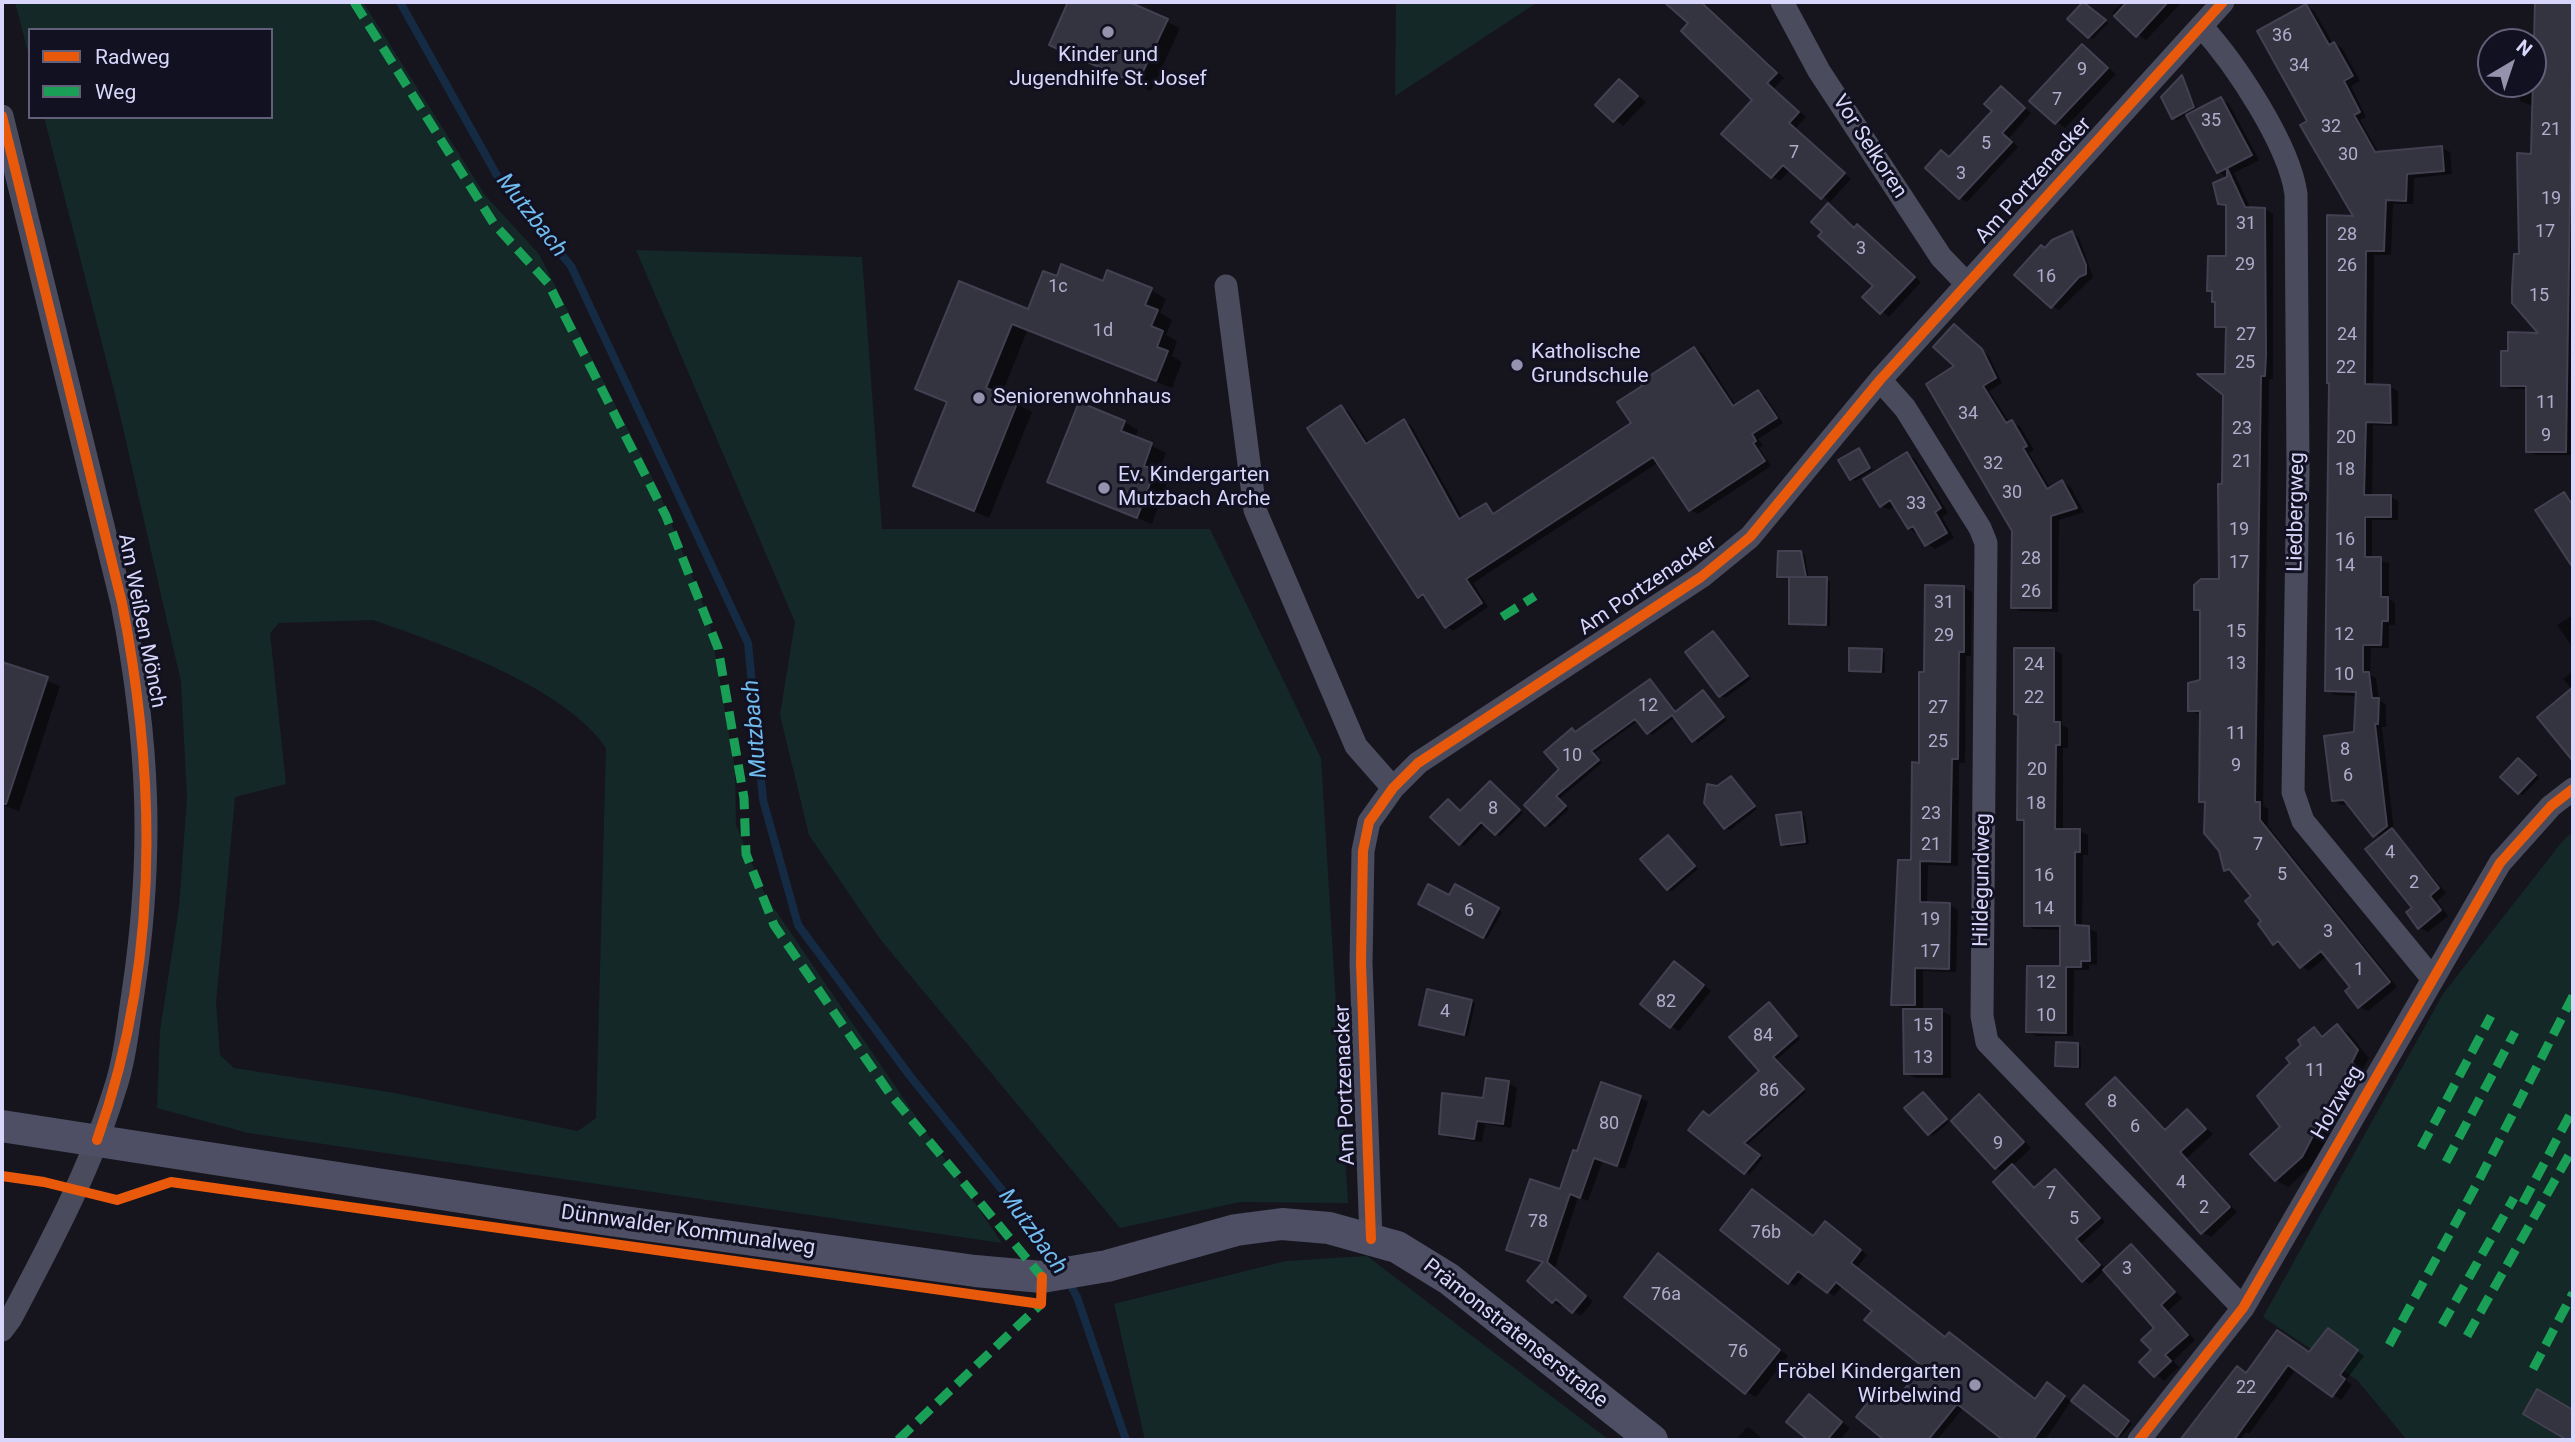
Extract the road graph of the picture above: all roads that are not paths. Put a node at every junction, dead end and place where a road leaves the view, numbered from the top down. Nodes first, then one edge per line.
1 (1782, 2) edge
2 (2223, 2) edge
3 (2201, 26) junction
4 (2, 116) edge
5 (1967, 284) junction
6 (1226, 286) dead end
7 (1880, 380) junction
8 (1393, 788) junction
9 (2573, 789) edge
10 (2432, 978) junction
11 (2, 1126) edge
12 (97, 1140) junction
13 (1371, 1239) junction
14 (2243, 1308) junction
15 (2, 1330) edge
16 (1652, 1440) edge
17 (2139, 1440) edge

1 - 5 street, Vor Selkoren
2 - 3 street, Am Portzenacker
3 - 5 street, Am Portzenacker
3 - 10 street, Liedbergweg
4 - 12 street, Am Weißen Mönch
5 - 7 street, Am Portzenacker
6 - 8 street
7 - 8 street, Am Portzenacker
7 - 14 street, Hildegundweg
8 - 13 street, Am Portzenacker
9 - 10 street, Holzweg
10 - 14 street, Holzweg
11 - 12 main road, Dünnwalder Kommunalweg
12 - 13 main road, Dünnwalder Kommunalweg
12 - 15 street, Am Weißen Mönch
13 - 16 main road, Prämonstratenserstraße
14 - 17 street, Holzweg

